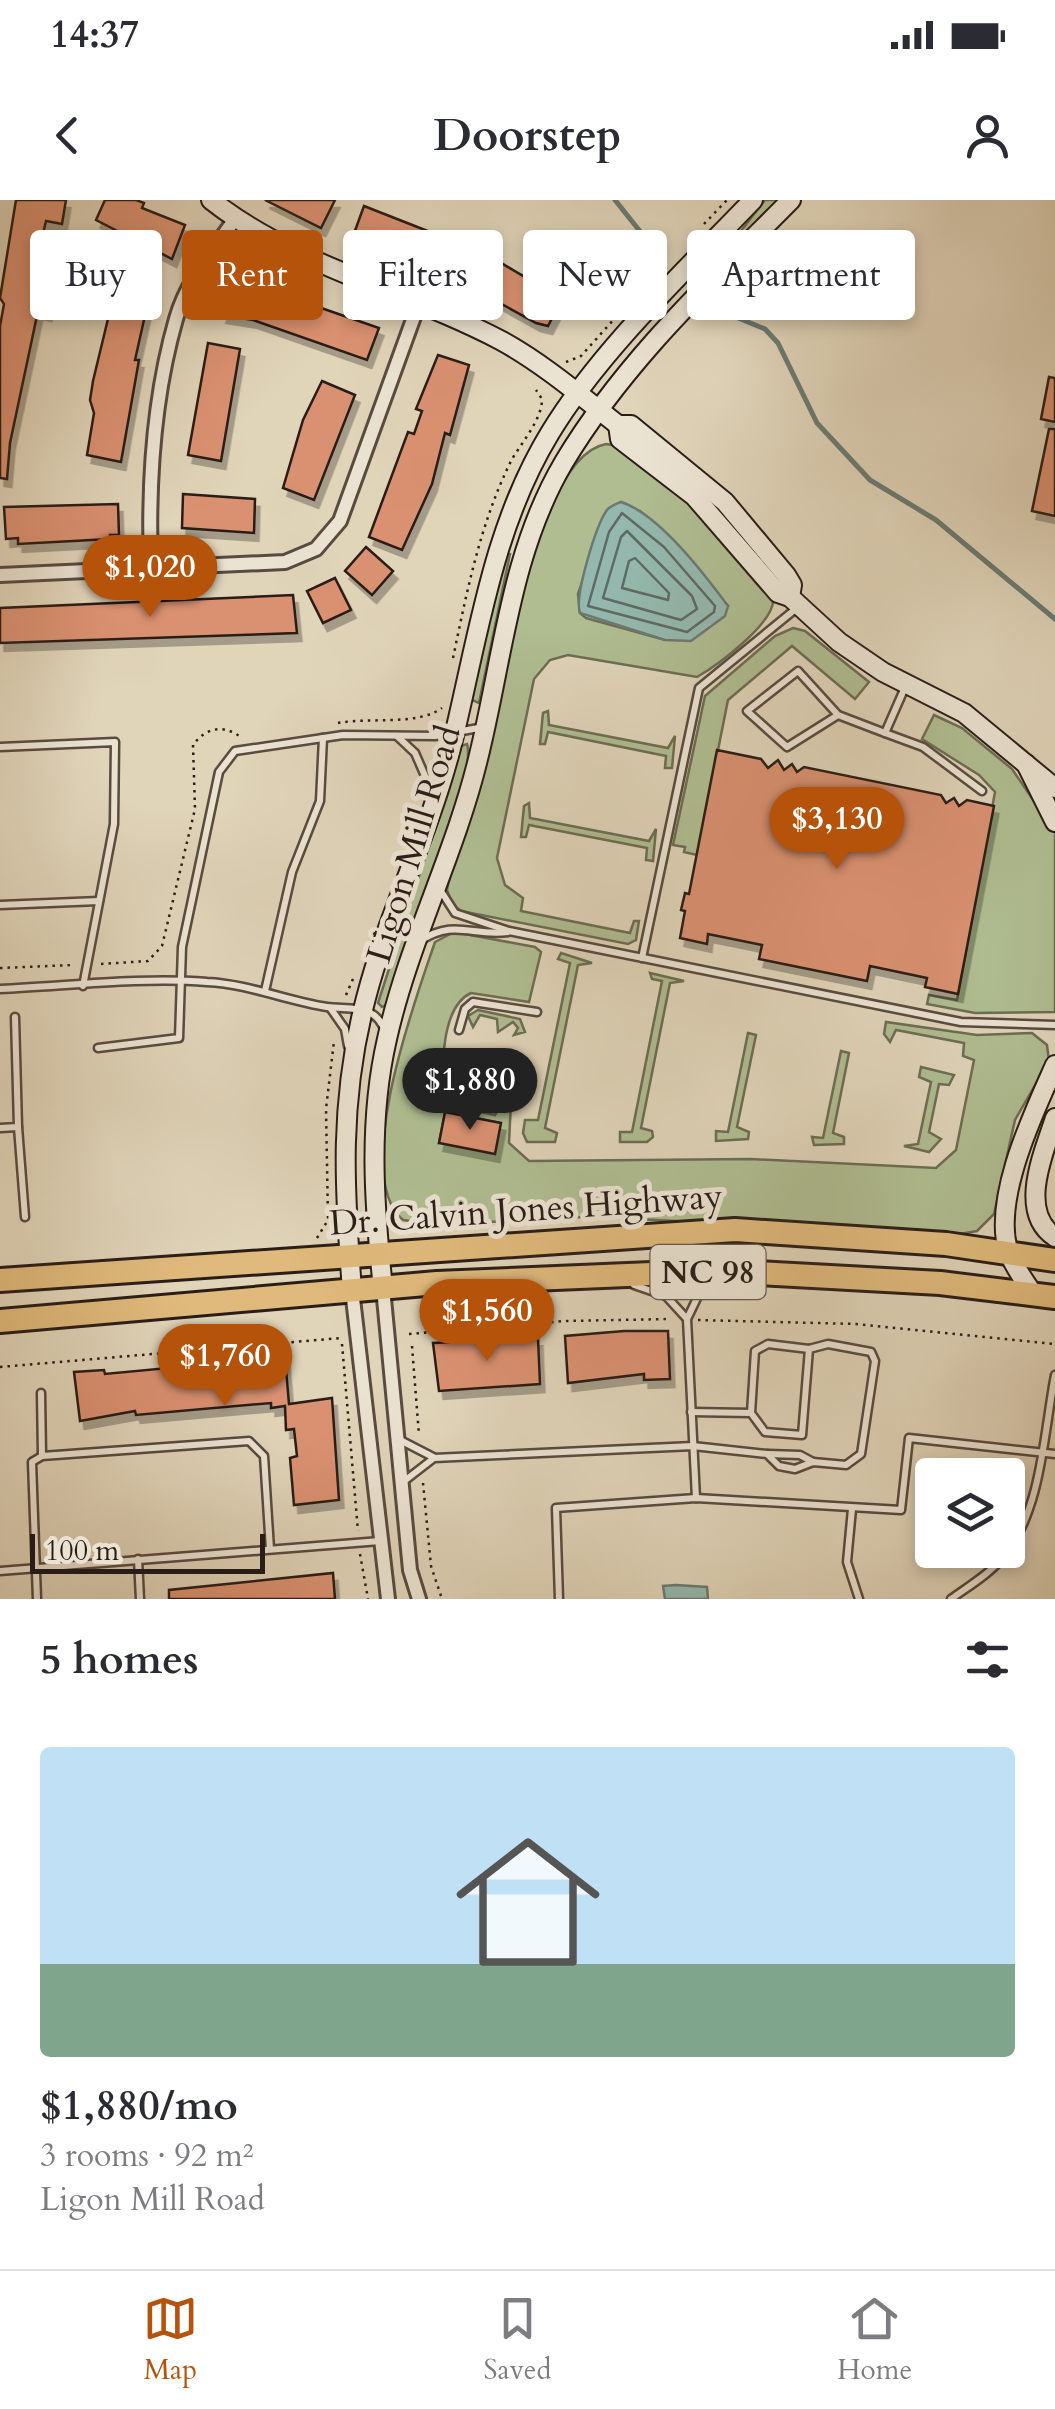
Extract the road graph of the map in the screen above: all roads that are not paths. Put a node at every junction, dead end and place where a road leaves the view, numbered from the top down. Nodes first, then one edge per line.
1 (210, 200) edge
2 (753, 200) edge
3 (791, 200) edge
4 (235, 219) junction
5 (343, 274) edge
6 (413, 320) edge
7 (457, 320) edge
8 (586, 401) junction
9 (150, 566) junction
10 (0, 576) edge
11 (795, 602) junction
12 (906, 684) junction
13 (838, 714) junction
14 (485, 726) junction
15 (885, 733) junction
16 (454, 735) junction
17 (396, 736) junction
18 (323, 738) junction
19 (0, 746) edge
20 (1026, 764) junction
21 (1055, 788) edge
22 (982, 790) dead end
23 (434, 804) junction
24 (1055, 822) edge
25 (439, 887) junction
26 (100, 900) junction
27 (0, 905) edge
28 (510, 931) junction
29 (419, 942) junction
30 (642, 958) junction
31 (180, 982) junction
32 (83, 986) junction
33 (0, 989) edge
34 (265, 991) junction
35 (330, 1008) junction
36 (363, 1008) junction
37 (538, 1012) dead end
38 (15, 1016) dead end
39 (1055, 1025) edge
40 (459, 1030) dead end
41 (387, 1037) junction
42 (98, 1048) dead end
43 (1055, 1064) edge
44 (349, 1078) junction
45 (1055, 1118) edge
46 (18, 1127) junction
47 (0, 1128) edge
48 (25, 1217) dead end
49 (1055, 1238) edge
50 (379, 1252) junction
51 (1009, 1253) junction
52 (349, 1254) junction
53 (1055, 1260) edge
54 (750, 1272) junction
55 (598, 1276) junction
56 (0, 1280) edge
57 (383, 1288) junction
58 (352, 1290) junction
59 (1044, 1296) edge
60 (688, 1320) junction
61 (0, 1321) edge
62 (809, 1349) junction
63 (1055, 1375) edge
64 (41, 1393) dead end
65 (690, 1412) junction
66 (750, 1413) junction
67 (398, 1440) junction
68 (693, 1446) junction
69 (1040, 1452) junction
70 (767, 1454) junction
71 (1055, 1454) edge
72 (42, 1456) junction
73 (434, 1458) junction
74 (813, 1462) junction
75 (402, 1482) junction
76 (696, 1498) junction
77 (852, 1509) junction
78 (380, 1541) junction
79 (270, 1549) junction
80 (138, 1559) junction
81 (34, 1568) junction
82 (0, 1571) edge
83 (37, 1599) edge
84 (140, 1599) edge
85 (388, 1599) edge
86 (419, 1599) edge
87 (559, 1599) edge
88 (859, 1599) edge
89 (951, 1599) edge

1 - 4 main road
2 - 8 main road, Ligon Mill Road
3 - 8 main road, Ligon Mill Road
4 - 5 main road
4 - 9 street
6 - 9 street
7 - 8 main road
8 - 11 main road
8 - 14 main road, Ligon Mill Road
8 - 16 main road, Ligon Mill Road
9 - 10 street
11 - 12 main road
11 - 30 lane
12 - 15 lane
12 - 20 main road
13 - 13 lane
13 - 15 lane
14 - 16 lane
14 - 25 main road, Ligon Mill Road
15 - 22 lane
16 - 17 lane
16 - 23 main road, Ligon Mill Road
17 - 18 lane
17 - 23 lane
18 - 31 lane
18 - 34 lane
19 - 26 lane
20 - 21 main road
20 - 24 main road
23 - 36 main road, Ligon Mill Road
25 - 28 lane
25 - 29 main road, Ligon Mill Road
26 - 27 lane
26 - 32 lane
28 - 29 lane
28 - 30 lane
29 - 41 main road, Ligon Mill Road
30 - 39 lane
31 - 32 lane
31 - 34 lane
31 - 42 lane
32 - 33 lane
34 - 35 lane
35 - 36 lane
35 - 44 lane
36 - 41 lane
36 - 44 main road, Ligon Mill Road
37 - 40 lane
38 - 46 lane
41 - 50 main road, Ligon Mill Road
43 - 51 main road
44 - 52 main road, Ligon Mill Road
45 - 49 main road
46 - 47 lane
46 - 48 lane
50 - 51 highway, Dr. Calvin Jones Highway / NC 98
50 - 52 highway, Dr. Calvin Jones Highway / NC 98
50 - 57 main road, Ligon Mill Road
51 - 53 highway, Dr. Calvin Jones Highway / NC 98
51 - 59 main road
52 - 56 highway, Dr. Calvin Jones Highway / NC 98
52 - 58 main road, Ligon Mill Road
54 - 55 highway, Dr. Calvin Jones Highway / NC 98
54 - 59 highway, Dr. Calvin Jones Highway / NC 98
54 - 60 lane
55 - 57 highway, Dr. Calvin Jones Highway / NC 98
55 - 60 lane
57 - 58 highway, Dr. Calvin Jones Highway / NC 98
57 - 67 street, Ligon Mill Road
58 - 61 highway, Dr. Calvin Jones Highway / NC 98
58 - 78 street, Ligon Mill Road
60 - 65 lane
62 - 66 lane
62 - 66 lane
62 - 74 lane
63 - 69 lane
64 - 72 lane
65 - 66 lane
65 - 68 lane
67 - 73 lane
67 - 75 street, Ligon Mill Road
68 - 70 lane
68 - 73 lane
68 - 76 lane
69 - 71 lane
69 - 77 lane
69 - 89 lane
70 - 74 lane
70 - 74 lane
72 - 79 lane
72 - 81 lane
73 - 75 lane
75 - 86 street, Ligon Mill Road
76 - 77 lane
76 - 87 lane
77 - 88 lane
78 - 79 lane
78 - 85 street, Ligon Mill Road
79 - 80 lane
80 - 81 lane
80 - 84 lane
81 - 82 lane
81 - 83 lane

